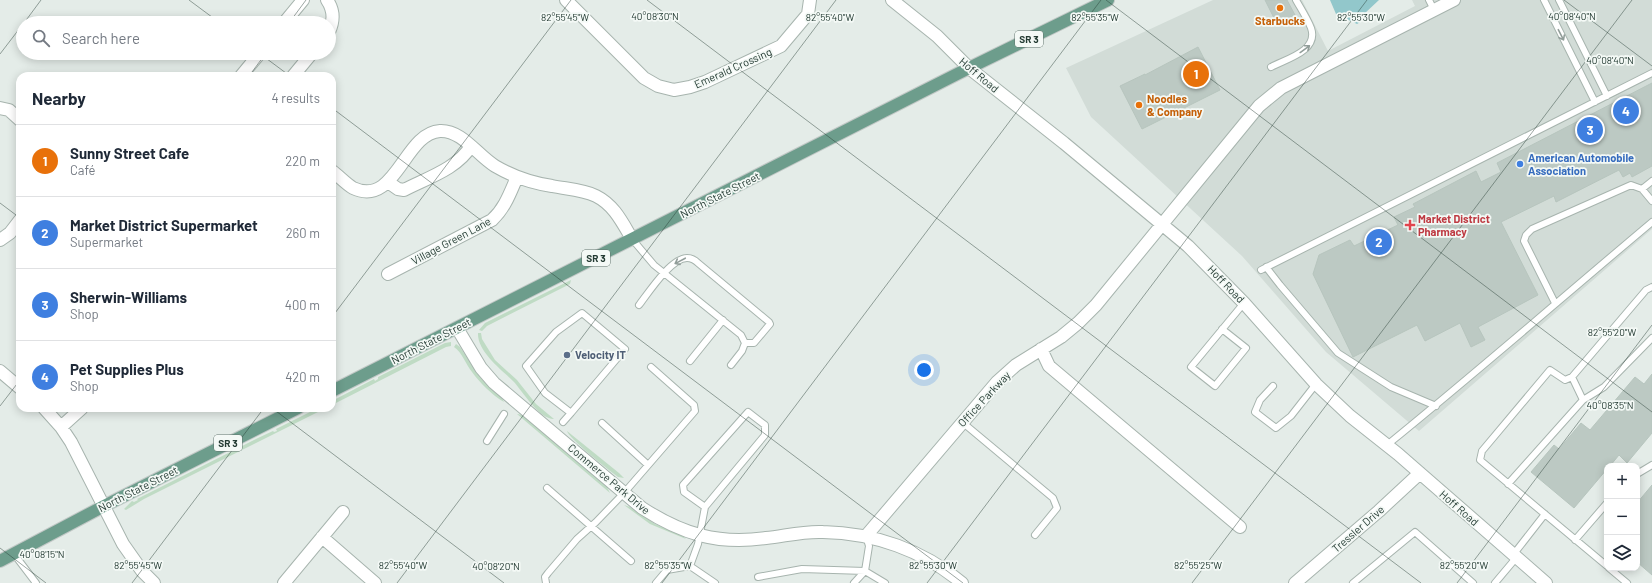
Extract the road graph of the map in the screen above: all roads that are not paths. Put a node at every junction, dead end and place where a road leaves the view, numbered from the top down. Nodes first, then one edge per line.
1 (303, 0) edge
2 (327, 0) edge
3 (566, 0) edge
4 (810, 0) edge
5 (892, 0) edge
6 (1108, 0) edge
7 (1296, 0) edge
8 (1454, 0) edge
9 (1544, 0) edge
10 (1559, 0) edge
11 (1432, 5) edge
12 (290, 16) edge
13 (333, 16) edge
14 (254, 60) edge
15 (306, 60) edge
16 (1271, 67) dead end
17 (969, 68) junction
18 (243, 72) edge
19 (296, 72) edge
20 (1652, 73) edge
21 (1607, 96) junction
22 (1595, 102) junction
23 (0, 108) edge
24 (16, 116) edge
25 (471, 146) junction
26 (336, 174) edge
27 (517, 178) junction
28 (1652, 181) edge
29 (388, 182) junction
30 (1642, 189) junction
31 (1652, 201) edge
32 (1652, 222) edge
33 (1163, 224) junction
34 (16, 225) edge
35 (632, 239) junction
36 (0, 240) edge
37 (664, 273) junction
38 (388, 274) dead end
39 (1652, 287) edge
40 (1244, 303) junction
41 (1555, 303) junction
42 (639, 304) dead end
43 (723, 320) junction
44 (457, 328) junction
45 (1222, 329) junction
46 (1652, 338) edge
47 (745, 343) junction
48 (1040, 349) junction
49 (690, 361) dead end
50 (731, 364) dead end
51 (651, 368) dead end
52 (0, 371) edge
53 (1572, 377) junction
54 (1316, 384) junction
55 (16, 385) edge
56 (1273, 386) dead end
57 (336, 389) edge
58 (1583, 400) junction
59 (1436, 406) junction
60 (48, 412) edge
61 (78, 412) edge
62 (290, 412) edge
63 (571, 413) junction
64 (504, 414) dead end
65 (962, 422) junction
66 (602, 424) dead end
67 (61, 427) junction
68 (558, 428) junction
69 (487, 441) dead end
70 (1387, 445) junction
71 (648, 465) junction
72 (1652, 465) edge
73 (1640, 472) edge
74 (1420, 473) junction
75 (1508, 484) junction
76 (547, 488) dead end
77 (624, 493) junction
78 (104, 506) junction
79 (1604, 506) edge
80 (705, 507) junction
81 (343, 512) dead end
82 (1545, 514) junction
83 (591, 526) junction
84 (1240, 527) dead end
85 (699, 535) junction
86 (1035, 535) dead end
87 (866, 536) junction
88 (322, 538) junction
89 (1575, 540) junction
90 (14, 554) junction
91 (1515, 556) junction
92 (0, 561) edge
93 (631, 561) dead end
94 (1604, 564) edge
95 (690, 566) junction
96 (865, 571) junction
97 (1613, 571) edge
98 (758, 577) dead end
99 (36, 583) edge
100 (154, 583) edge
101 (284, 583) edge
102 (375, 583) edge
103 (546, 583) edge
104 (656, 583) edge
105 (715, 583) edge
106 (854, 583) edge
107 (885, 583) edge
108 (962, 583) edge
109 (1295, 583) edge
110 (1353, 583) edge
111 (1473, 583) edge
112 (1495, 583) edge
113 (1546, 583) edge
114 (1627, 583) edge

1 - 12 street
2 - 13 street
3 - 4 street, Emerald Crossing
5 - 17 street, Hoff Road
6 - 17 main road, North State Street / SR 3
16 -> 7 lane
8 - 11 street, Office Parkway
9 -> 22 lane
10 - 21 lane
11 - 33 street, Office Parkway
14 - 18 street
15 - 19 street
17 - 33 street, Hoff Road
17 - 35 main road, North State Street / SR 3
20 - 21 lane
21 - 22 lane
22 - 59 lane
23 - 24 street
25 - 27 street
25 - 29 street
25 - 29 street
26 - 29 street
27 - 35 street
27 - 38 street, Village Green Lane
28 - 30 lane
30 - 31 lane
30 - 41 lane
32 - 41 lane
33 - 40 street, Hoff Road
33 - 48 street, Office Parkway
34 - 36 street
35 - 37 lane
35 - 44 main road, North State Street / SR 3
37 - 42 lane
37 - 43 lane
47 -> 37 lane
39 - 53 lane
40 - 45 lane
40 - 54 street, Hoff Road
41 - 59 lane
43 - 47 lane
43 - 49 lane
44 - 57 main road, North State Street / SR 3
44 - 68 street, Commerce Park Drive
45 - 45 lane
46 - 58 lane
47 - 50 lane
48 - 65 street, Office Parkway
48 - 84 street
51 - 71 lane
52 - 55 street
53 - 58 lane
53 - 75 lane
54 - 56 lane
54 - 70 street, Hoff Road
58 - 75 lane
59 - 70 lane
60 - 67 street
61 - 67 street
62 - 78 main road, North State Street / SR 3
63 - 63 lane
63 - 68 lane
64 - 69 lane
65 - 86 lane
65 - 87 street, Office Parkway
66 - 71 lane
67 - 78 street
68 - 77 street, Commerce Park Drive
70 - 74 street, Hoff Road
71 - 77 lane
72 - 73 lane
74 - 91 street, Hoff Road
74 - 109 street, Tressler Drive
75 - 82 lane
76 - 83 lane
77 - 83 lane
77 - 85 street, Commerce Park Drive
78 - 90 main road, North State Street / SR 3
78 - 100 street
79 - 89 lane
80 - 80 lane
80 - 85 lane
81 - 88 street
82 - 89 lane
82 - 91 lane
83 - 93 lane
83 - 103 lane
85 - 87 street, Commerce Park Drive
85 - 95 lane
87 - 96 lane
87 - 108 street, Commerce Park Drive
88 - 101 street
88 - 102 street
89 - 94 lane
90 - 92 main road, North State Street / SR 3
90 - 99 lane
91 - 112 lane
91 - 113 street, Hoff Road
95 - 104 lane
95 - 105 lane
96 - 98 lane
96 - 106 lane
96 - 107 lane
97 - 114 lane
110 - 111 lane

